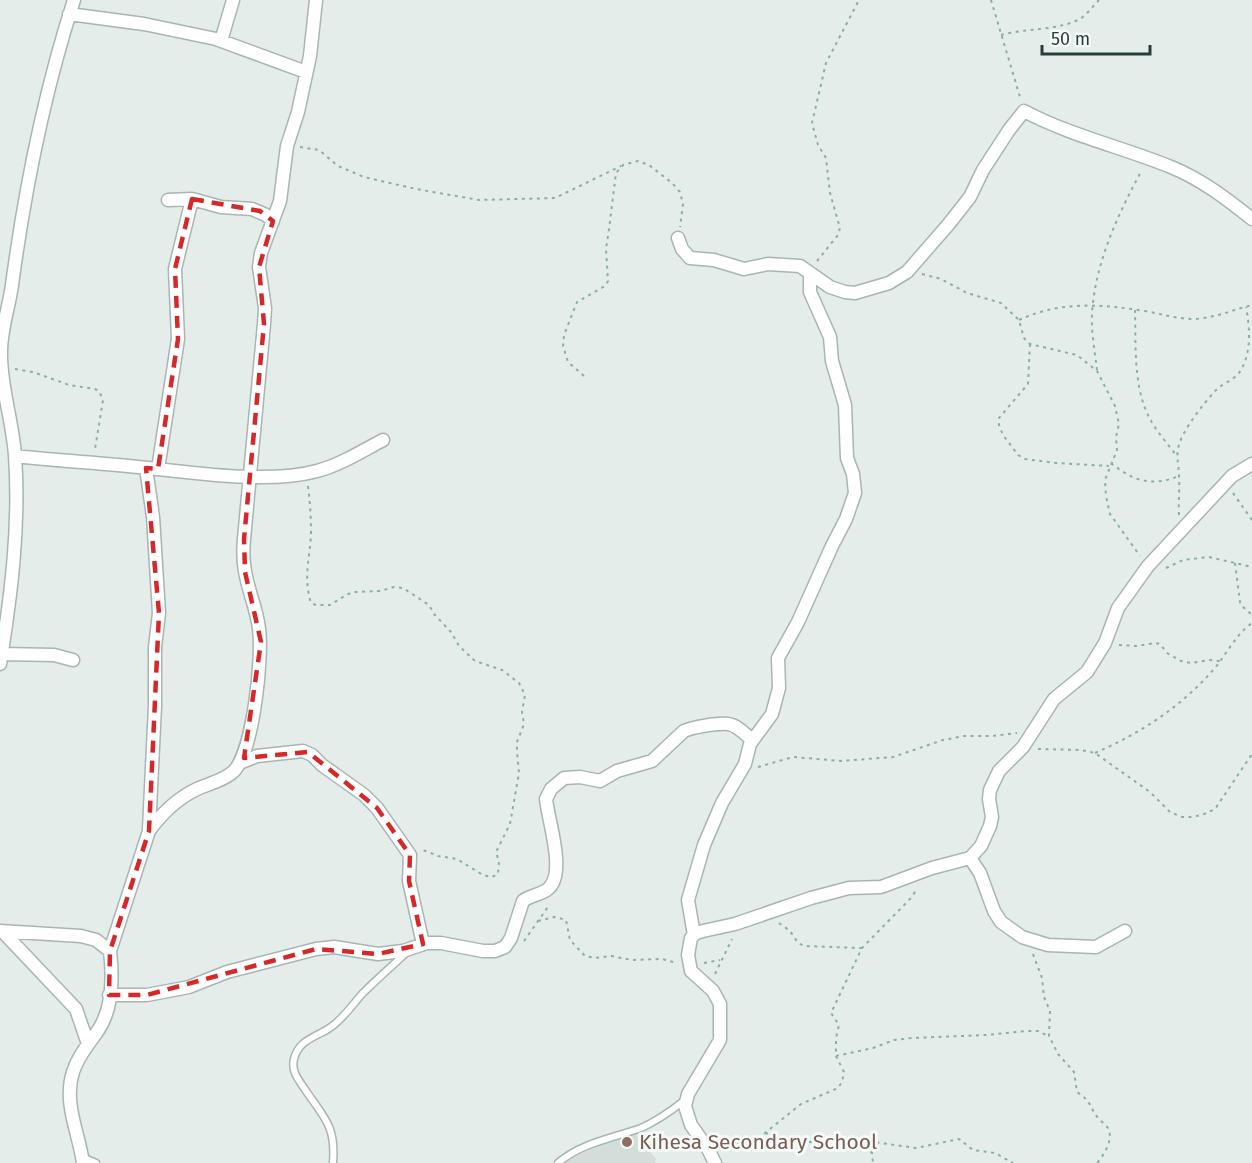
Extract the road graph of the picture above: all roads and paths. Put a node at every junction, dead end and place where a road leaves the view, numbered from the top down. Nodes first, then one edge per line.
1 (74, 0) edge
2 (234, 0) edge
3 (316, 0) edge
4 (859, 0) edge
5 (991, 0) edge
6 (1099, 0) edge
7 (69, 14) junction
8 (1001, 34) junction
9 (221, 41) junction
10 (306, 72) junction
11 (1024, 111) junction
12 (286, 146) junction
13 (1148, 159) junction
14 (623, 165) junction
15 (192, 199) junction
16 (168, 200) dead end
17 (1252, 219) edge
18 (273, 221) junction
19 (678, 238) joint
20 (805, 270) junction
21 (907, 272) junction
22 (1252, 305) edge
23 (1093, 306) junction
24 (1246, 307) junction
25 (1135, 310) junction
26 (1019, 320) junction
27 (1030, 344) junction
28 (2, 368) junction
29 (1097, 371) junction
30 (584, 376) dead end
31 (384, 440) dead end
32 (1176, 455) junction
33 (15, 456) junction
34 (95, 464) junction
35 (1110, 464) junction
36 (1252, 464) edge
37 (152, 468) junction
38 (307, 472) junction
39 (249, 476) junction
40 (1179, 477) junction
41 (1227, 483) junction
42 (1252, 520) edge
43 (1179, 532) junction
44 (1235, 563) junction
45 (1252, 567) edge
46 (1165, 568) dead end
47 (1145, 571) junction
48 (1252, 615) edge
49 (1252, 623) edge
50 (1105, 643) junction
51 (1, 659) edge
52 (73, 660) dead end
53 (1220, 661) junction
54 (1035, 731) junction
55 (752, 740) junction
56 (1023, 747) junction
57 (1095, 753) junction
58 (1252, 754) edge
59 (242, 762) junction
60 (740, 773) junction
61 (149, 831) junction
62 (410, 855) junction
63 (970, 858) junction
64 (927, 870) junction
65 (555, 879) junction
66 (762, 915) junction
67 (538, 921) junction
68 (735, 924) junction
69 (1, 931) edge
70 (1125, 931) dead end
71 (694, 935) junction
72 (1029, 939) junction
73 (418, 946) junction
74 (505, 947) junction
75 (862, 948) junction
76 (110, 951) junction
77 (720, 960) junction
78 (690, 964) junction
79 (712, 991) junction
80 (109, 995) junction
81 (1049, 1036) junction
82 (88, 1044) junction
83 (836, 1056) junction
84 (685, 1100) junction
85 (765, 1133) junction
86 (860, 1141) junction
87 (708, 1149) junction
88 (82, 1160) edge
89 (96, 1163) edge
90 (333, 1163) edge
91 (558, 1163) edge
92 (715, 1163) edge
93 (873, 1163) edge
94 (1013, 1163) edge
95 (1097, 1163) edge

1 - 7 street
2 - 9 street
3 - 10 street
4 - 20 path
5 - 8 path
6 - 8 path
7 - 9 street
7 - 28 street
8 - 11 path
9 - 10 street
10 - 12 street
11 - 13 street
11 - 21 street
12 - 14 path
12 - 18 street
13 - 17 street
13 - 23 path
14 - 19 path
14 - 30 path
15 - 16 street
15 - 18 street
15 - 37 street
18 - 39 street
19 - 20 street
20 - 21 street
20 - 55 street
21 - 26 path
22 - 24 path
23 - 25 path
23 - 26 path
23 - 29 path
24 - 25 path
24 - 32 path
25 - 32 path
26 - 27 path
27 - 29 path
27 - 35 path
28 - 33 street
28 - 34 path
29 - 35 path
31 - 38 street
32 - 40 path
33 - 34 street
33 - 51 street
34 - 37 street
35 - 40 path
35 - 47 path
36 - 41 street
37 - 39 street
37 - 61 street
38 - 39 street
38 - 62 path
39 - 59 street
40 - 43 path
41 - 42 path
41 - 43 street
43 - 47 street
44 - 45 path
44 - 46 path
44 - 48 path
47 - 50 street
49 - 53 path
50 - 53 path
50 - 54 street
51 - 52 street
53 - 57 path
54 - 56 street
54 - 60 path
55 - 60 street
55 - 65 street
56 - 57 path
56 - 63 street
57 - 58 path
59 - 61 street
59 - 62 street
60 - 71 street
61 - 76 street
62 - 73 street
63 - 64 street
63 - 72 street
64 - 66 street
64 - 75 path
65 - 67 path
65 - 74 street
66 - 68 street
66 - 75 path
67 - 74 path
67 - 78 path
68 - 71 street
68 - 77 path
69 - 76 street
69 - 82 street
70 - 72 street
71 - 78 street
72 - 81 path
73 - 74 street
73 - 80 street
73 - 90 lane
75 - 83 path
76 - 80 street
77 - 78 path
77 - 79 path
78 - 79 street
79 - 84 street
80 - 82 street
81 - 83 path
81 - 95 path
82 - 88 street
83 - 85 path
84 - 87 street
84 - 91 lane
85 - 86 path
85 - 87 path
86 - 93 path
86 - 94 path
87 - 92 street
88 - 89 lane

